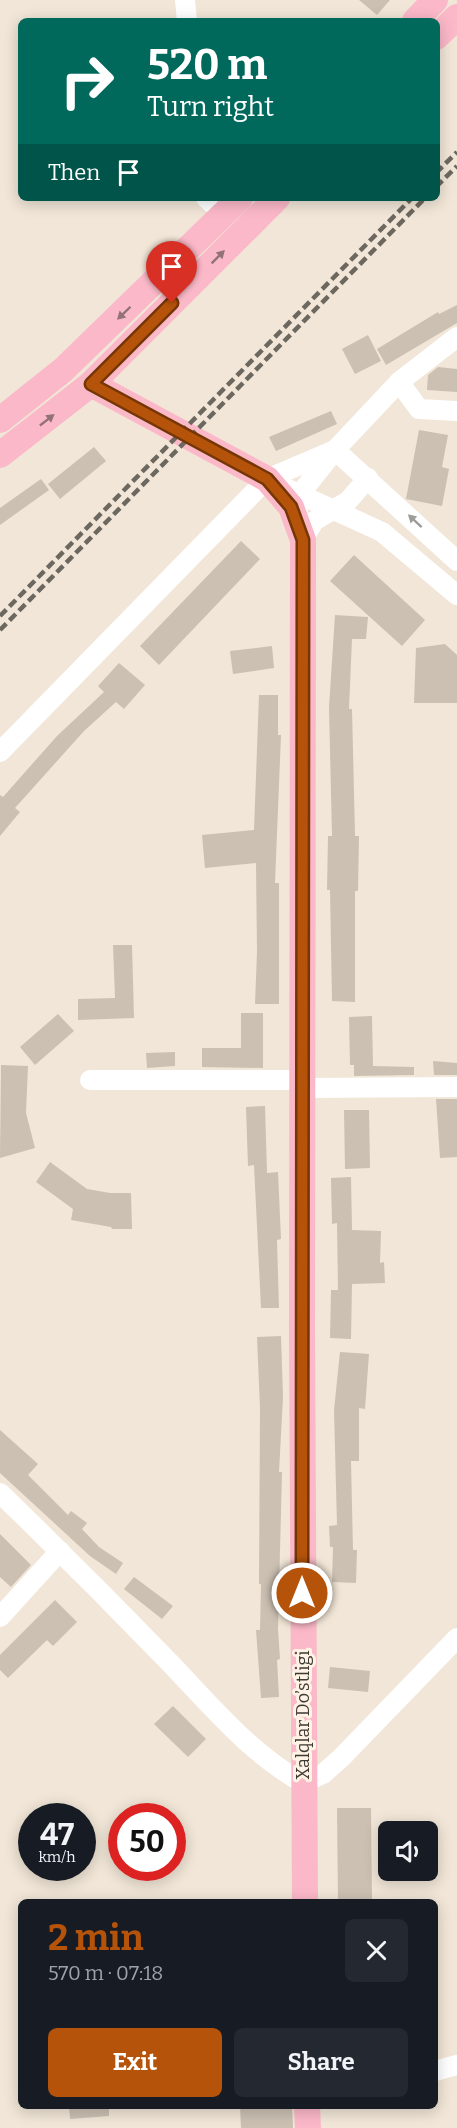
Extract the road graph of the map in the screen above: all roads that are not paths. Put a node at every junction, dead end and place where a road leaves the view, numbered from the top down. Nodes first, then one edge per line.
1 (185, 0) edge
2 (435, 0) edge
3 (457, 17) edge
4 (187, 18) edge
5 (418, 18) edge
6 (440, 33) edge
7 (274, 201) edge
8 (223, 204) edge
9 (457, 337) edge
10 (399, 382) junction
11 (91, 384) junction
12 (457, 411) edge
13 (0, 420) edge
14 (335, 450) junction
15 (0, 455) edge
16 (368, 478) junction
17 (267, 479) junction
18 (334, 509) junction
19 (300, 517) junction
20 (457, 561) edge
21 (457, 595) edge
22 (0, 752) edge
23 (90, 1080) dead end
24 (302, 1084) junction
25 (457, 1087) edge
26 (0, 1493) edge
27 (60, 1551) junction
28 (0, 1617) edge
29 (457, 1638) edge
30 (303, 1783) junction
31 (305, 1899) edge
32 (457, 2065) edge
33 (438, 2071) edge
34 (307, 2109) edge
35 (308, 2128) edge

1 - 4 street
2 - 5 main road
3 - 6 main road
11 -> 7 main road
8 -> 13 main road
9 - 10 street
10 - 12 street
10 - 14 street
15 -> 11 main road
11 - 17 main road
14 - 16 street
14 - 17 street
14 - 19 street
16 - 18 street
20 -> 16 street
17 - 19 main road
17 - 22 street
18 - 19 street
18 - 19 street
18 - 21 street
19 - 24 main road, Xalqlar Do’stligi
23 - 24 street
24 - 25 street
24 - 30 main road, Xalqlar Do’stligi
26 - 27 street
27 - 28 street
27 - 30 street
29 - 30 street
30 - 31 main road, Xalqlar Do’stligi
32 - 33 street
34 - 35 main road

